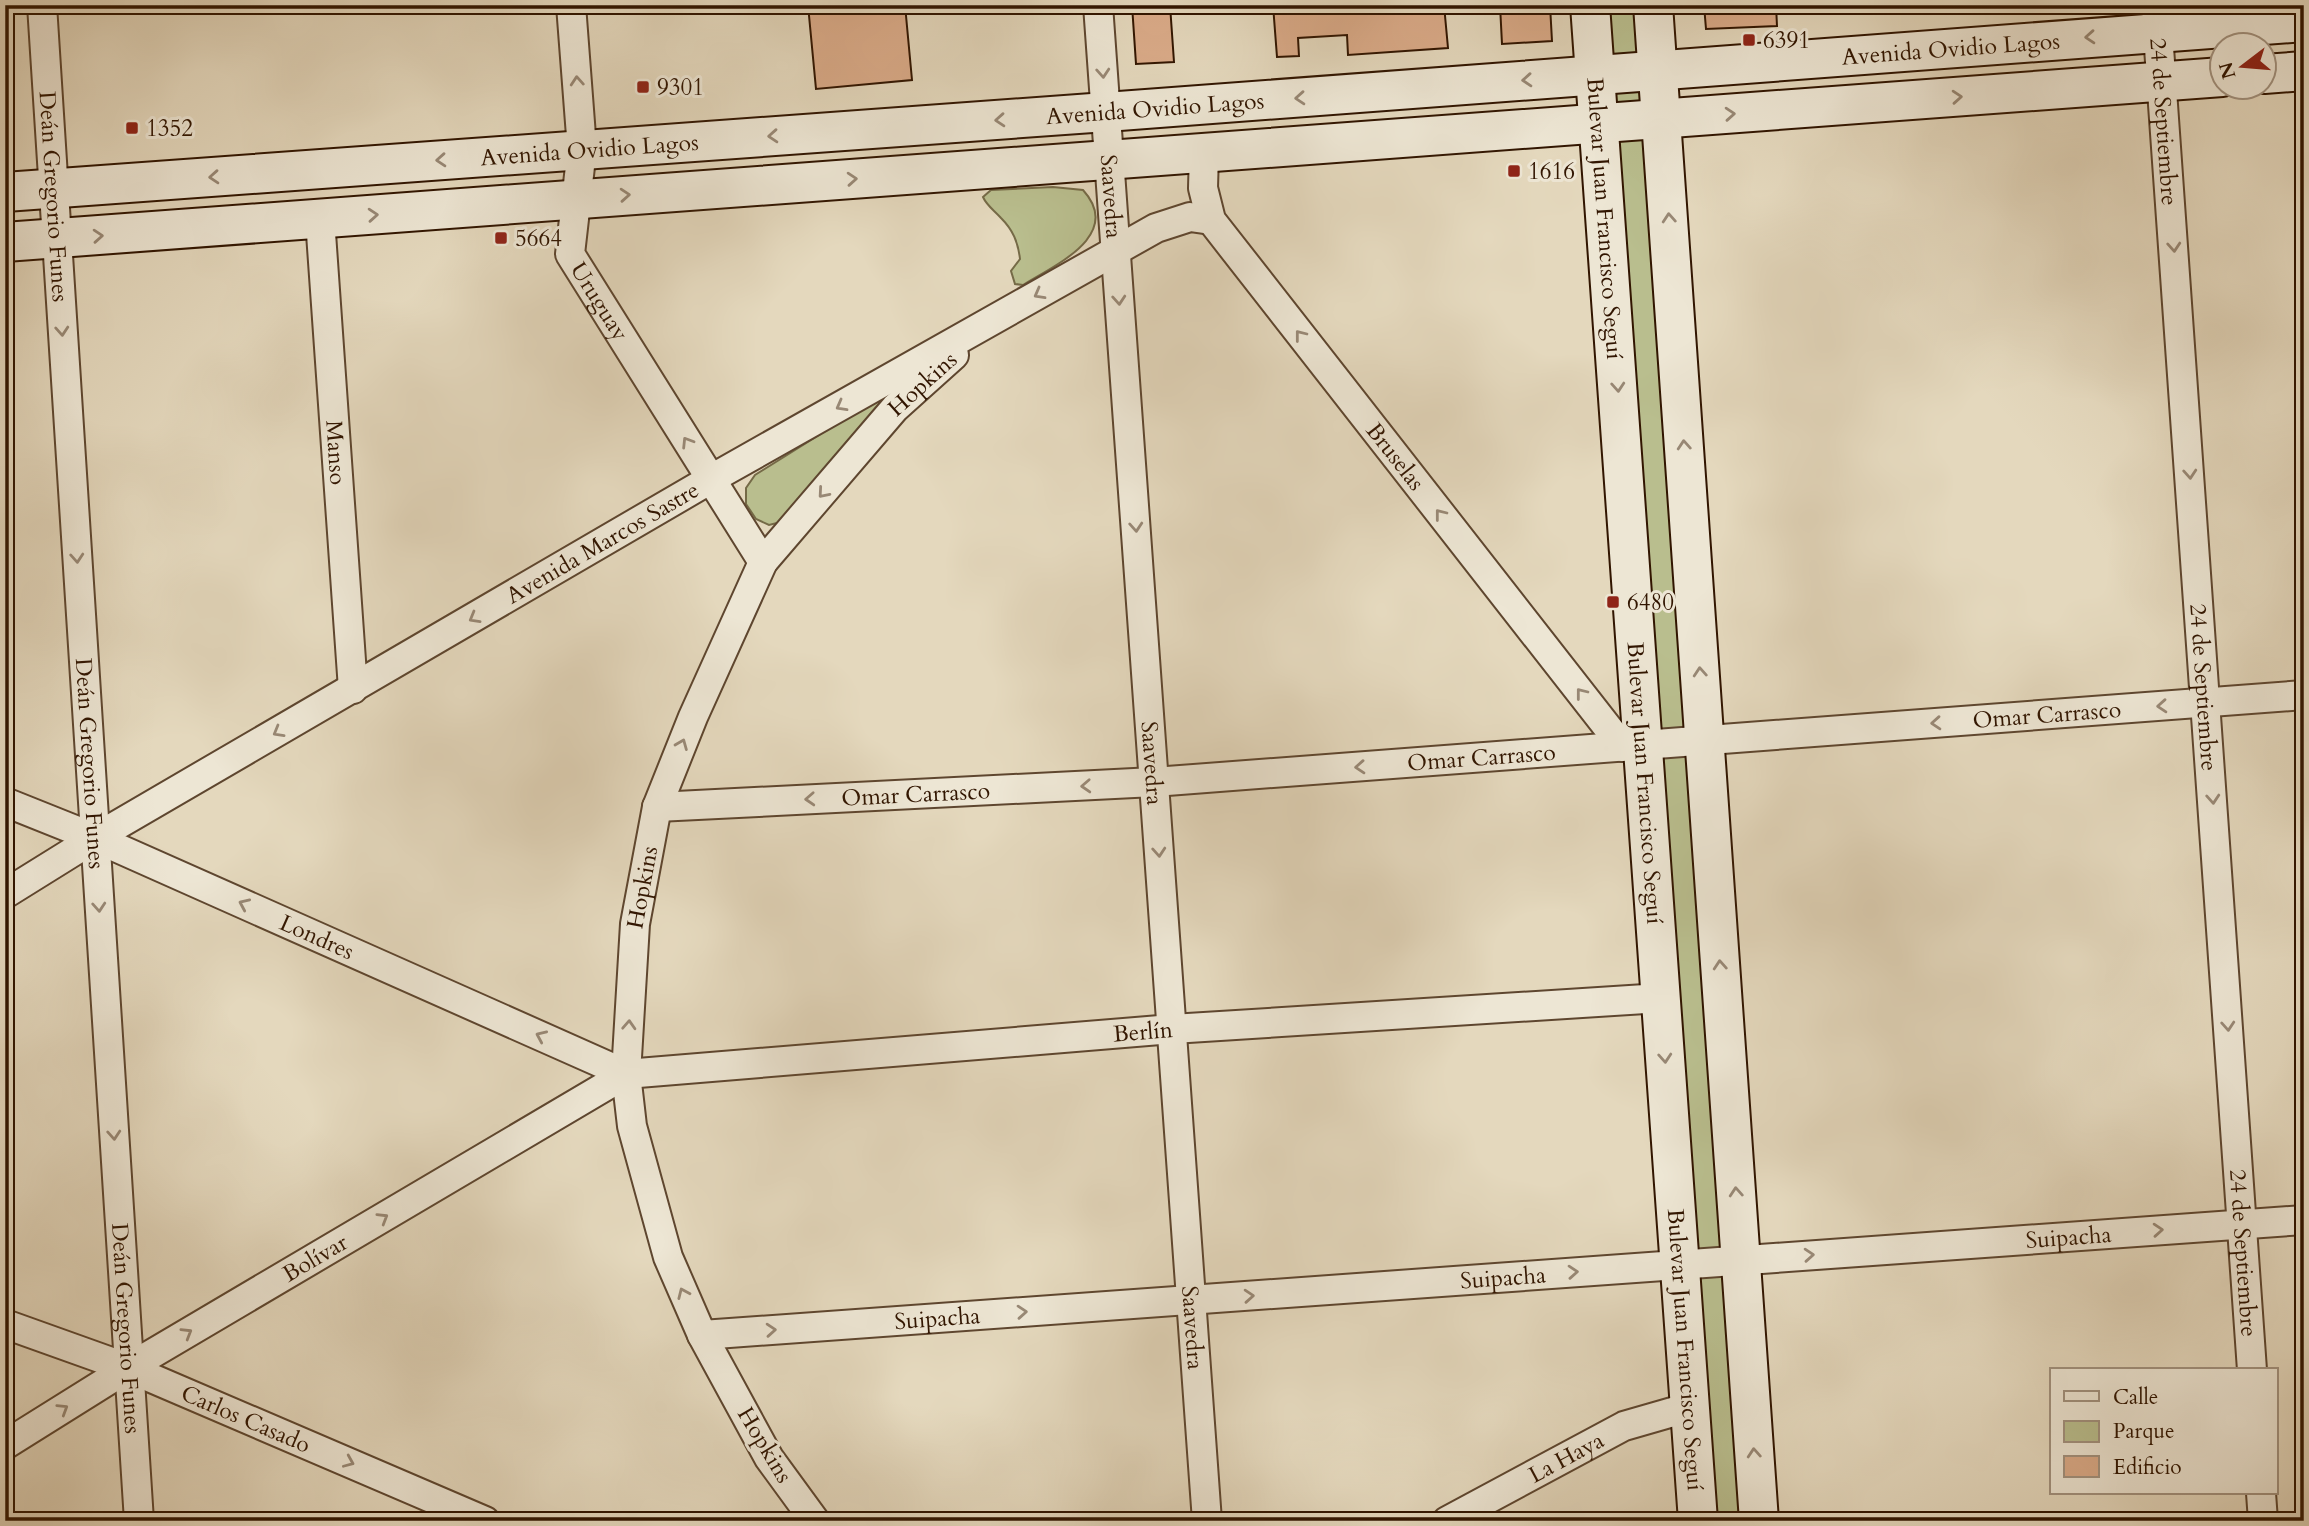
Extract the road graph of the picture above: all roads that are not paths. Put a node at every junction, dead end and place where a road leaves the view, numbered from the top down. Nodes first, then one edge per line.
1 (42, 5) edge
2 (571, 5) edge
3 (1098, 5) edge
4 (1590, 5) edge
5 (1653, 5) edge
6 (2157, 19) edge
7 (2304, 22) edge
8 (1658, 71) junction
9 (2304, 71) edge
10 (2278, 73) edge
11 (1595, 75) junction
12 (2208, 78) edge
13 (2162, 81) junction
14 (1106, 113) junction
15 (1662, 118) junction
16 (1599, 123) junction
17 (582, 149) junction
18 (1204, 153) junction
19 (1109, 160) junction
20 (54, 189) junction
21 (5, 192) edge
22 (577, 199) junction
23 (320, 219) junction
24 (1210, 220) junction
25 (56, 239) junction
26 (5, 242) edge
27 (1116, 251) junction
28 (990, 322) junction
29 (711, 479) junction
30 (763, 562) junction
31 (353, 689) junction
32 (2304, 695) edge
33 (2206, 702) junction
34 (1705, 740) junction
35 (1633, 746) junction
36 (1154, 782) junction
37 (5, 802) edge
38 (657, 807) junction
39 (95, 838) junction
40 (5, 894) edge
41 (1661, 998) junction
42 (1172, 1029) junction
43 (626, 1074) junction
44 (2304, 1220) edge
45 (2241, 1224) junction
46 (1741, 1260) junction
47 (1680, 1265) junction
48 (1191, 1300) junction
49 (5, 1324) edge
50 (702, 1335) junction
51 (128, 1368) junction
52 (2252, 1368) edge
53 (1690, 1407) junction
54 (5, 1445) edge
55 (2261, 1494) edge
56 (139, 1521) edge
57 (485, 1521) edge
58 (815, 1521) edge
59 (1207, 1521) edge
60 (1447, 1521) edge
61 (1698, 1521) edge
62 (1759, 1521) edge
63 (2263, 1521) edge

1 - 20 street, Deán Gregorio Funes
17 -> 2 street, Uruguay
3 -> 14 street, Saavedra
4 - 11 main road, Bulevar Juan Francisco Seguí
5 - 8 main road
6 - 7 main road, Avenida Ovidio Lagos
6 -> 8 main road, Avenida Ovidio Lagos
6 - 13 street, 24 de Septiembre
8 - 11 main road, Avenida Ovidio Lagos
8 - 15 main road
9 - 10 main road
11 -> 14 main road, Avenida Ovidio Lagos
11 - 16 main road, Bulevar Juan Francisco Seguí
12 - 13 main road, Avenida Ovidio Lagos
15 -> 13 main road, Avenida Ovidio Lagos
13 -> 33 street, 24 de Septiembre
14 -> 17 main road, Avenida Ovidio Lagos
14 - 19 street, Saavedra
15 - 16 main road, Avenida Ovidio Lagos
34 -> 15 main road
16 - 18 main road, Avenida Ovidio Lagos
16 -> 35 main road, Bulevar Juan Francisco Seguí
17 -> 20 main road, Avenida Ovidio Lagos
17 - 22 street, Uruguay
18 - 19 main road, Avenida Ovidio Lagos
18 - 24 street, Bruselas
22 -> 19 main road, Avenida Ovidio Lagos
19 - 27 street, Saavedra
20 - 21 main road, Avenida Ovidio Lagos
20 - 25 street, Deán Gregorio Funes
23 -> 22 main road, Avenida Ovidio Lagos
29 -> 22 street, Uruguay
25 -> 23 main road, Avenida Ovidio Lagos
23 - 31 street, Manso
24 - 27 street, Avenida Marcos Sastre
35 -> 24 street, Bruselas
25 - 26 main road, Avenida Ovidio Lagos
25 -> 39 street, Deán Gregorio Funes
27 -> 28 street, Avenida Marcos Sastre
27 -> 36 street, Saavedra
28 -> 29 street, Avenida Marcos Sastre
28 -> 30 street, Hopkins
29 - 30 street, Uruguay
29 -> 31 street, Avenida Marcos Sastre
38 -> 30 street, Hopkins
31 -> 39 street, Avenida Marcos Sastre
32 - 33 street, Omar Carrasco
33 -> 34 street, Omar Carrasco
33 -> 45 street, 24 de Septiembre
34 - 35 street, Omar Carrasco
46 -> 34 main road
35 -> 36 street, Omar Carrasco
35 - 41 main road, Bulevar Juan Francisco Seguí
36 -> 38 street, Omar Carrasco
36 -> 42 street, Saavedra
37 - 39 street, Londres
43 -> 38 street, Hopkins
39 - 40 street, Avenida Marcos Sastre
43 -> 39 street, Londres
39 -> 51 street, Deán Gregorio Funes
41 - 42 street, Berlín
41 -> 47 main road, Bulevar Juan Francisco Seguí
42 - 43 street, Berlín
42 - 48 street, Saavedra
50 -> 43 street, Hopkins
51 -> 43 street, Bolívar
44 - 45 street, Suipacha
46 -> 45 street, Suipacha
45 - 52 street, 24 de Septiembre
46 - 47 street, Suipacha
62 -> 46 main road
48 -> 47 street, Suipacha
47 - 53 main road, Bulevar Juan Francisco Seguí
50 -> 48 street, Suipacha
48 - 59 street, Saavedra
49 - 51 street, Carlos Casado
50 - 58 street, Hopkins
54 -> 51 street, Bolívar
51 - 56 street, Deán Gregorio Funes
51 -> 57 street, Carlos Casado
53 - 60 street, La Haya
53 - 61 main road, Bulevar Juan Francisco Seguí
55 - 63 street

